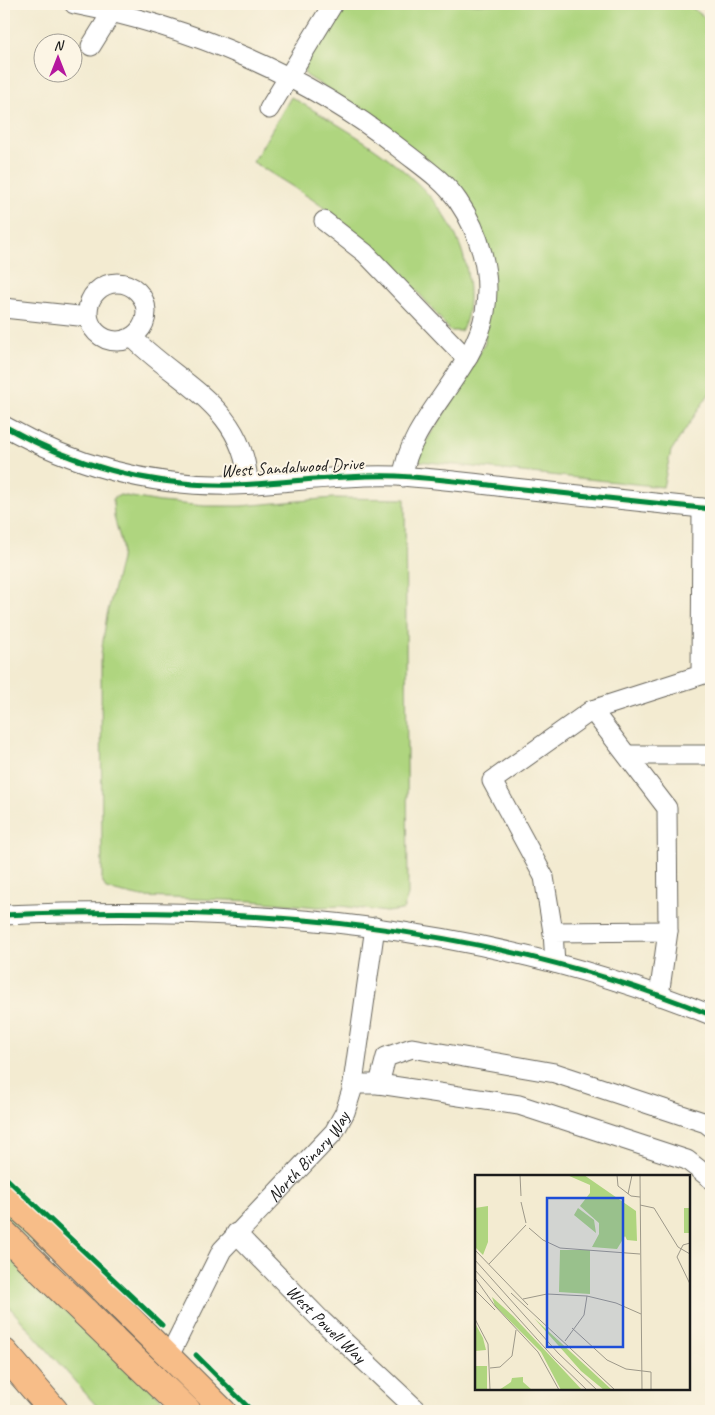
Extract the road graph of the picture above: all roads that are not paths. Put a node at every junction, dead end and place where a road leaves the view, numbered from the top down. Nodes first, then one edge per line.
1 (74, 4) edge
2 (333, 4) edge
3 (115, 8) edge
4 (91, 46) dead end
5 (289, 78) junction
6 (269, 110) dead end
7 (324, 221) dead end
8 (4, 308) edge
9 (88, 317) junction
10 (132, 337) junction
11 (467, 359) junction
12 (4, 426) edge
13 (403, 477) junction
14 (248, 484) junction
15 (706, 509) edge
16 (592, 710) junction
17 (627, 755) junction
18 (711, 755) edge
19 (4, 915) edge
20 (376, 927) junction
21 (668, 931) junction
22 (553, 932) junction
23 (555, 963) junction
24 (659, 996) junction
25 (711, 1015) edge
26 (353, 1084) junction
27 (379, 1084) junction
28 (711, 1127) edge
29 (711, 1179) edge
30 (4, 1195) edge
31 (236, 1233) junction
32 (4, 1234) edge
33 (4, 1353) edge
34 (169, 1356) junction
35 (54, 1411) edge
36 (187, 1411) edge
37 (224, 1411) edge
38 (418, 1411) edge

1 - 3 street
2 - 5 street
3 - 4 street
3 - 5 street
5 - 6 street
5 - 11 street
7 - 11 street
8 - 9 street
9 - 10 street
9 - 10 street
10 - 14 street
11 - 13 street
12 - 14 street, West Sandalwood Drive
13 - 14 street, West Sandalwood Drive
13 - 15 street, West Sandalwood Drive
15 - 16 street
16 - 17 street
16 - 22 street
17 - 18 street
17 - 21 street
19 - 20 street
20 - 23 street
20 - 26 street, North Binary Way
21 - 22 street
21 - 24 street
22 - 23 street
23 - 24 street
24 - 25 street
26 - 27 street
26 - 31 street, North Binary Way
27 - 28 street
27 - 29 street
30 - 34 main road
31 - 34 street, North Binary Way
31 - 38 street, West Powell Way
32 - 36 highway
33 - 35 highway
34 - 37 main road

